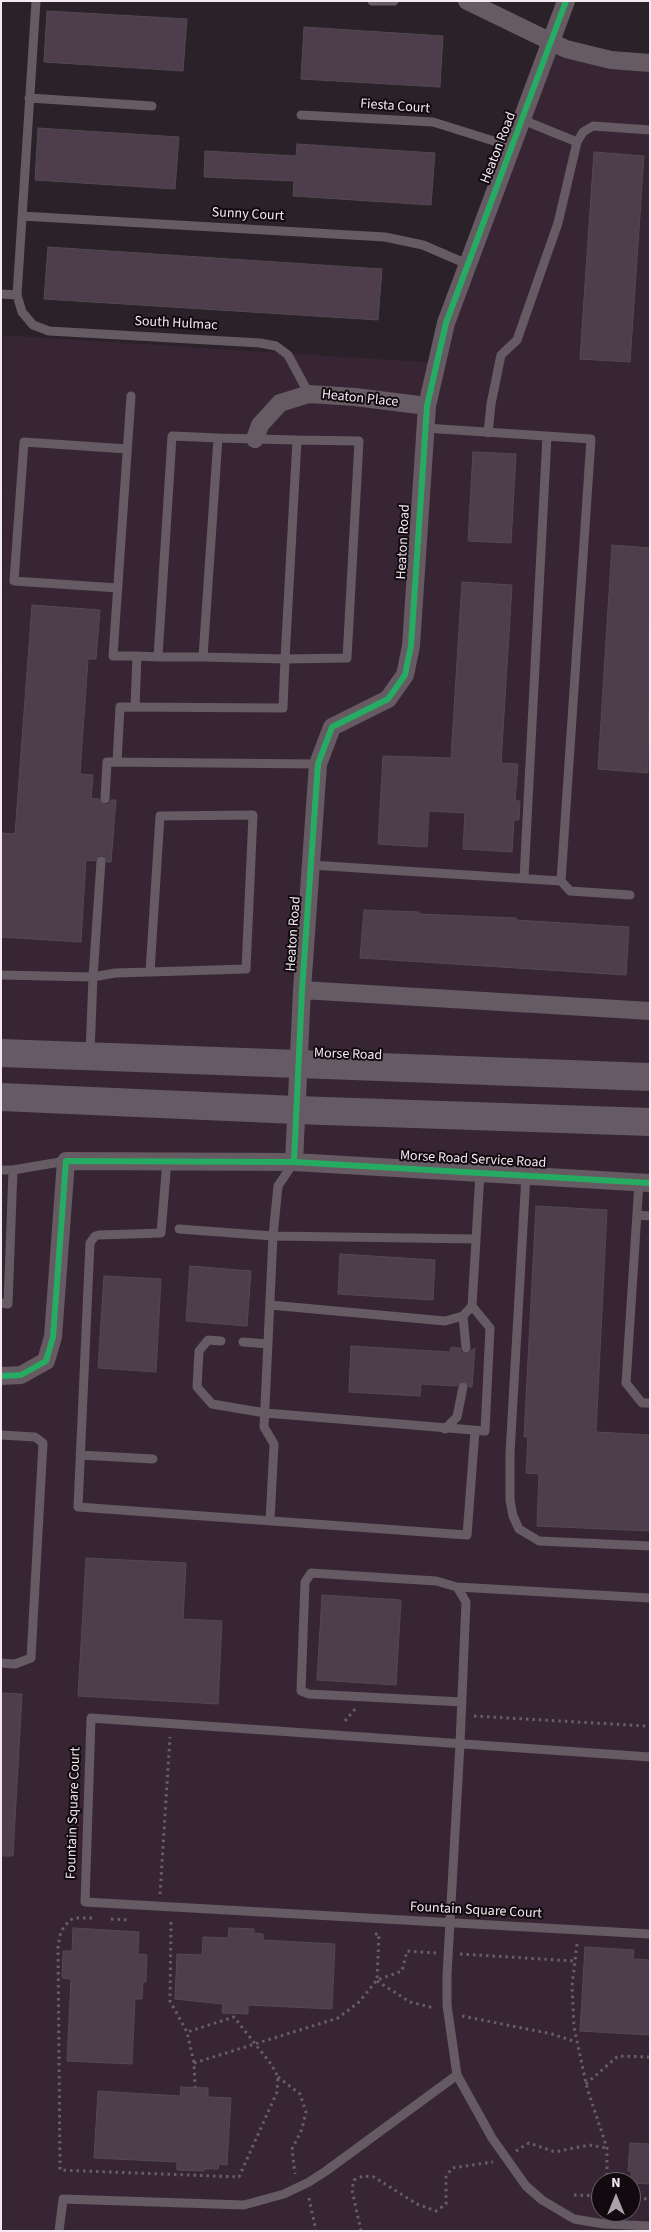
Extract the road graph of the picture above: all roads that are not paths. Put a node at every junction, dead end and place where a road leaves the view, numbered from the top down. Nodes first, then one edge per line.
1 (36, 1) edge
2 (372, 1) edge
3 (394, 1) edge
4 (467, 1) edge
5 (566, 1) edge
6 (552, 44) junction
7 (650, 63) edge
8 (30, 98) junction
9 (152, 106) dead end
10 (301, 114) dead end
11 (522, 120) junction
12 (650, 130) edge
13 (577, 142) junction
14 (513, 147) junction
15 (22, 216) junction
16 (467, 264) junction
17 (1, 294) edge
18 (17, 295) junction
19 (309, 394) junction
20 (131, 396) dead end
21 (427, 406) junction
22 (425, 428) junction
23 (488, 433) junction
24 (547, 436) junction
25 (218, 438) junction
26 (255, 439) junction
27 (298, 440) junction
28 (127, 449) junction
29 (118, 588) junction
30 (137, 656) junction
31 (158, 657) junction
32 (204, 657) junction
33 (285, 659) junction
34 (135, 707) junction
35 (117, 762) junction
36 (318, 764) junction
37 (105, 799) dead end
38 (101, 861) dead end
39 (311, 865) junction
40 (524, 878) junction
41 (562, 881) junction
42 (630, 895) dead end
43 (150, 972) junction
44 (1, 975) edge
45 (93, 977) junction
46 (302, 990) junction
47 (650, 1011) edge
48 (1, 1053) edge
49 (90, 1057) junction
50 (300, 1066) junction
51 (650, 1077) edge
52 (1, 1097) edge
53 (296, 1110) junction
54 (650, 1122) edge
55 (66, 1161) junction
56 (167, 1161) junction
57 (294, 1162) junction
58 (1, 1170) edge
59 (13, 1170) junction
60 (480, 1173) junction
61 (526, 1175) junction
62 (644, 1182) edge
63 (637, 1215) junction
64 (650, 1216) edge
65 (179, 1229) dead end
66 (273, 1236) junction
67 (476, 1239) junction
68 (1, 1303) edge
69 (270, 1305) junction
70 (472, 1306) junction
71 (463, 1316) junction
72 (221, 1341) dead end
73 (243, 1342) dead end
74 (268, 1344) junction
75 (466, 1348) dead end
76 (1, 1376) edge
77 (463, 1387) dead end
78 (650, 1403) edge
79 (265, 1413) junction
80 (445, 1429) junction
81 (475, 1430) junction
82 (1, 1435) edge
83 (80, 1455) junction
84 (153, 1459) dead end
85 (270, 1521) junction
86 (650, 1546) edge
87 (457, 1587) junction
88 (650, 1598) edge
89 (1, 1663) edge
90 (462, 1702) junction
91 (460, 1744) junction
92 (650, 1757) edge
93 (449, 1923) junction
94 (650, 1934) edge
95 (457, 2075) junction
96 (650, 2226) edge
97 (59, 2231) edge

1 - 8 lane
2 - 3 lane
4 - 6 street
5 - 6 street, Heaton Road
6 - 7 street
6 - 11 street, Heaton Road
8 - 9 lane
8 - 15 lane
10 - 14 lane, Fiesta Court
11 - 13 lane
11 - 14 street, Heaton Road
12 - 13 lane
13 - 23 lane
14 - 16 street, Heaton Road
15 - 16 lane, Sunny Court
15 - 18 lane
16 - 21 street, Heaton Road
17 - 18 lane
18 - 19 lane, South Hulmac
19 - 21 street, Heaton Place
19 - 26 street, Heaton Place
20 - 28 lane
21 - 22 street, Heaton Road
22 - 23 lane
22 - 36 street, Heaton Road
23 - 24 lane
24 - 40 lane
24 - 41 lane
25 - 26 lane
25 - 31 lane
25 - 32 lane
26 - 27 lane
27 - 33 lane
27 - 33 lane
28 - 29 lane
28 - 29 lane
29 - 30 lane
30 - 31 lane
30 - 34 lane
31 - 32 lane
32 - 33 lane
33 - 34 lane
34 - 35 lane
35 - 36 lane
35 - 37 lane
36 - 39 street, Heaton Road
38 - 45 lane
39 - 40 lane
39 - 46 street, Heaton Road
40 - 41 lane
41 - 42 lane
43 - 43 lane
43 - 45 lane
44 - 45 lane
45 - 49 lane
46 - 47 street
46 - 50 street, Heaton Road
48 - 49 main road, Morse Road
49 - 50 main road, Morse Road
50 - 51 main road, Morse Road
50 - 53 street
52 - 53 main road
53 - 54 main road
53 - 57 street
55 - 56 street, Morse Road Service Road
55 - 59 lane
55 - 76 street
56 - 57 street, Morse Road Service Road
56 - 83 lane
57 - 60 street, Morse Road Service Road
57 - 66 lane
58 - 59 lane
59 - 68 lane
60 - 61 street, Morse Road Service Road
60 - 67 lane
61 - 62 street, Morse Road Service Road
61 - 86 lane
62 - 63 lane
63 - 64 lane
63 - 78 lane
65 - 66 lane
66 - 67 lane
66 - 69 lane
67 - 70 lane
69 - 71 lane
69 - 74 lane
70 - 71 lane
70 - 81 lane
71 - 75 lane
72 - 79 lane
73 - 74 lane
74 - 79 lane
77 - 80 lane
79 - 80 lane
79 - 85 lane
80 - 81 lane
81 - 85 lane
82 - 89 lane
83 - 84 lane
83 - 85 lane
87 - 88 lane
87 - 90 lane
87 - 90 lane
90 - 91 lane
91 - 92 lane, Fountain Square Court
91 - 93 lane
91 - 93 lane, Fountain Square Court
93 - 94 lane, Fountain Square Court
93 - 95 lane
95 - 96 lane
95 - 97 lane

